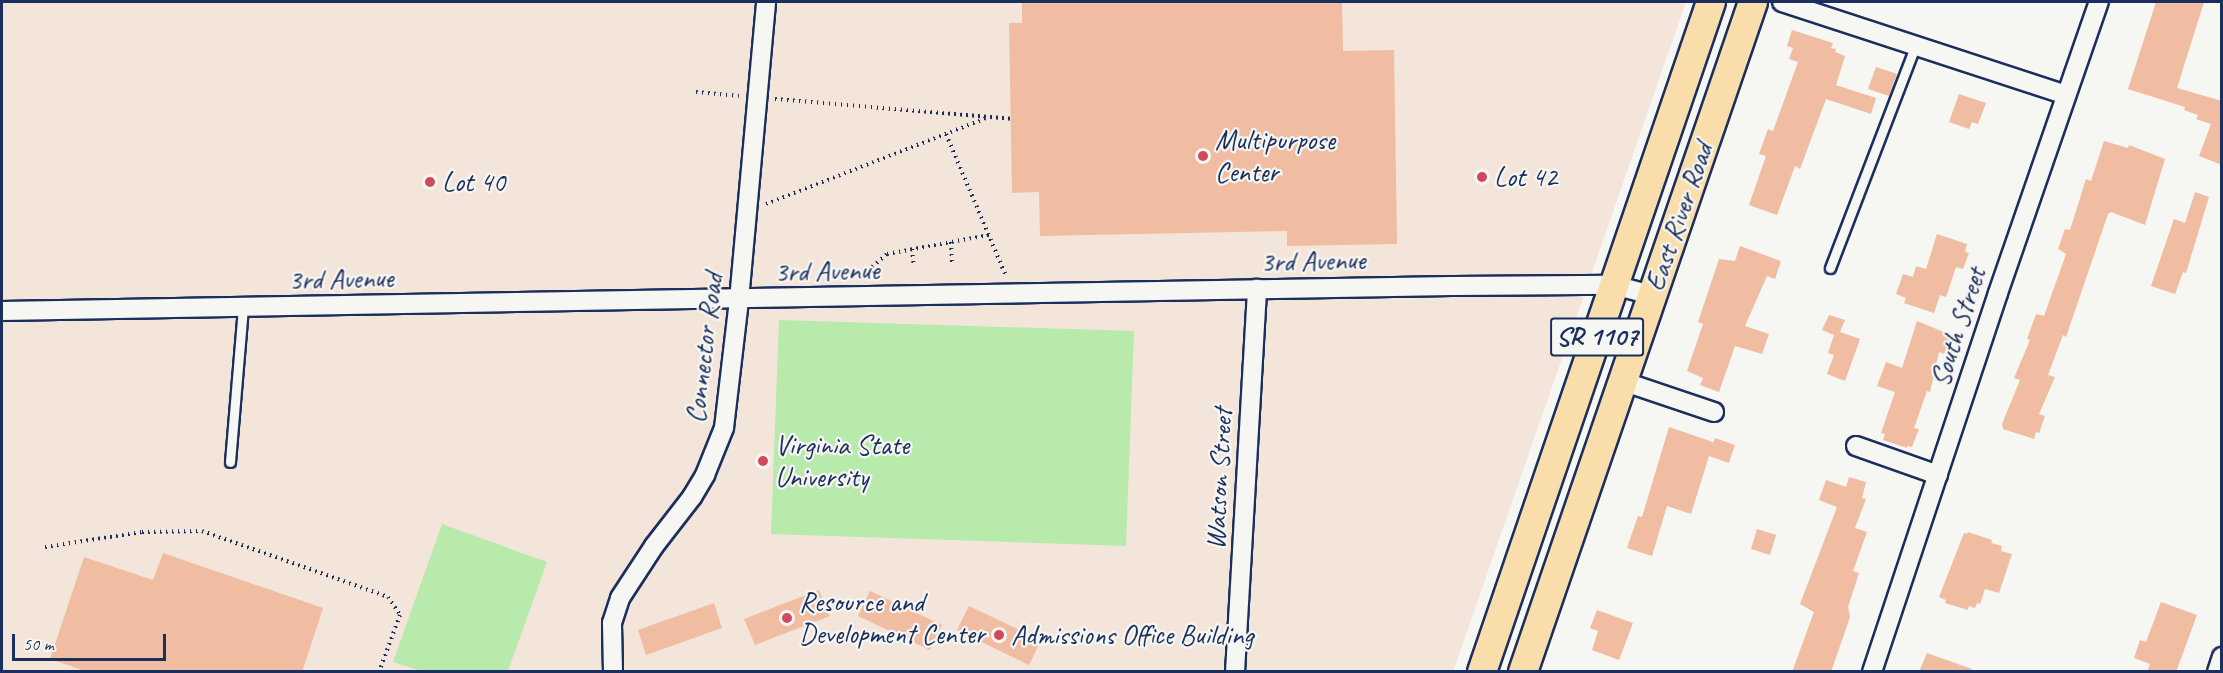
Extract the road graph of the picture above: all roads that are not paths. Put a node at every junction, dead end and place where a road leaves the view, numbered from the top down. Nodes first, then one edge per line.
1 (766, 2) edge
2 (1710, 2) edge
3 (1753, 2) edge
4 (1782, 2) edge
5 (2099, 2) edge
6 (1916, 44) junction
7 (2066, 96) junction
8 (1830, 268) dead end
9 (1614, 285) junction
10 (1257, 289) junction
11 (1652, 295) junction
12 (739, 300) junction
13 (243, 308) junction
14 (2, 311) edge
15 (1622, 381) junction
16 (1714, 412) dead end
17 (1856, 446) dead end
18 (230, 462) dead end
19 (1938, 475) junction
20 (2222, 657) edge
21 (613, 672) edge
22 (1235, 672) edge
23 (1482, 672) edge
24 (1523, 672) edge
25 (1872, 672) edge
26 (2217, 672) edge

1 - 12 street, Connector Road
2 - 9 main road, East River Road / SR 1107
3 - 11 main road, East River Road / SR 1107
4 - 6 street
5 - 7 street, South Street
6 - 7 street
6 - 8 lane
7 - 19 street, South Street
9 - 10 street, 3rd Avenue
9 - 11 street, 3rd Avenue
9 - 23 main road, East River Road / SR 1107
10 - 12 street, 3rd Avenue
10 - 22 street, Watson Street
11 - 15 main road, East River Road / SR 1107
12 - 13 street, 3rd Avenue
12 - 21 street, Connector Road
13 - 14 street, 3rd Avenue
13 - 18 lane
15 - 16 street
15 - 24 main road, East River Road / SR 1107
17 - 19 street
19 - 25 street, South Street
20 - 26 street

